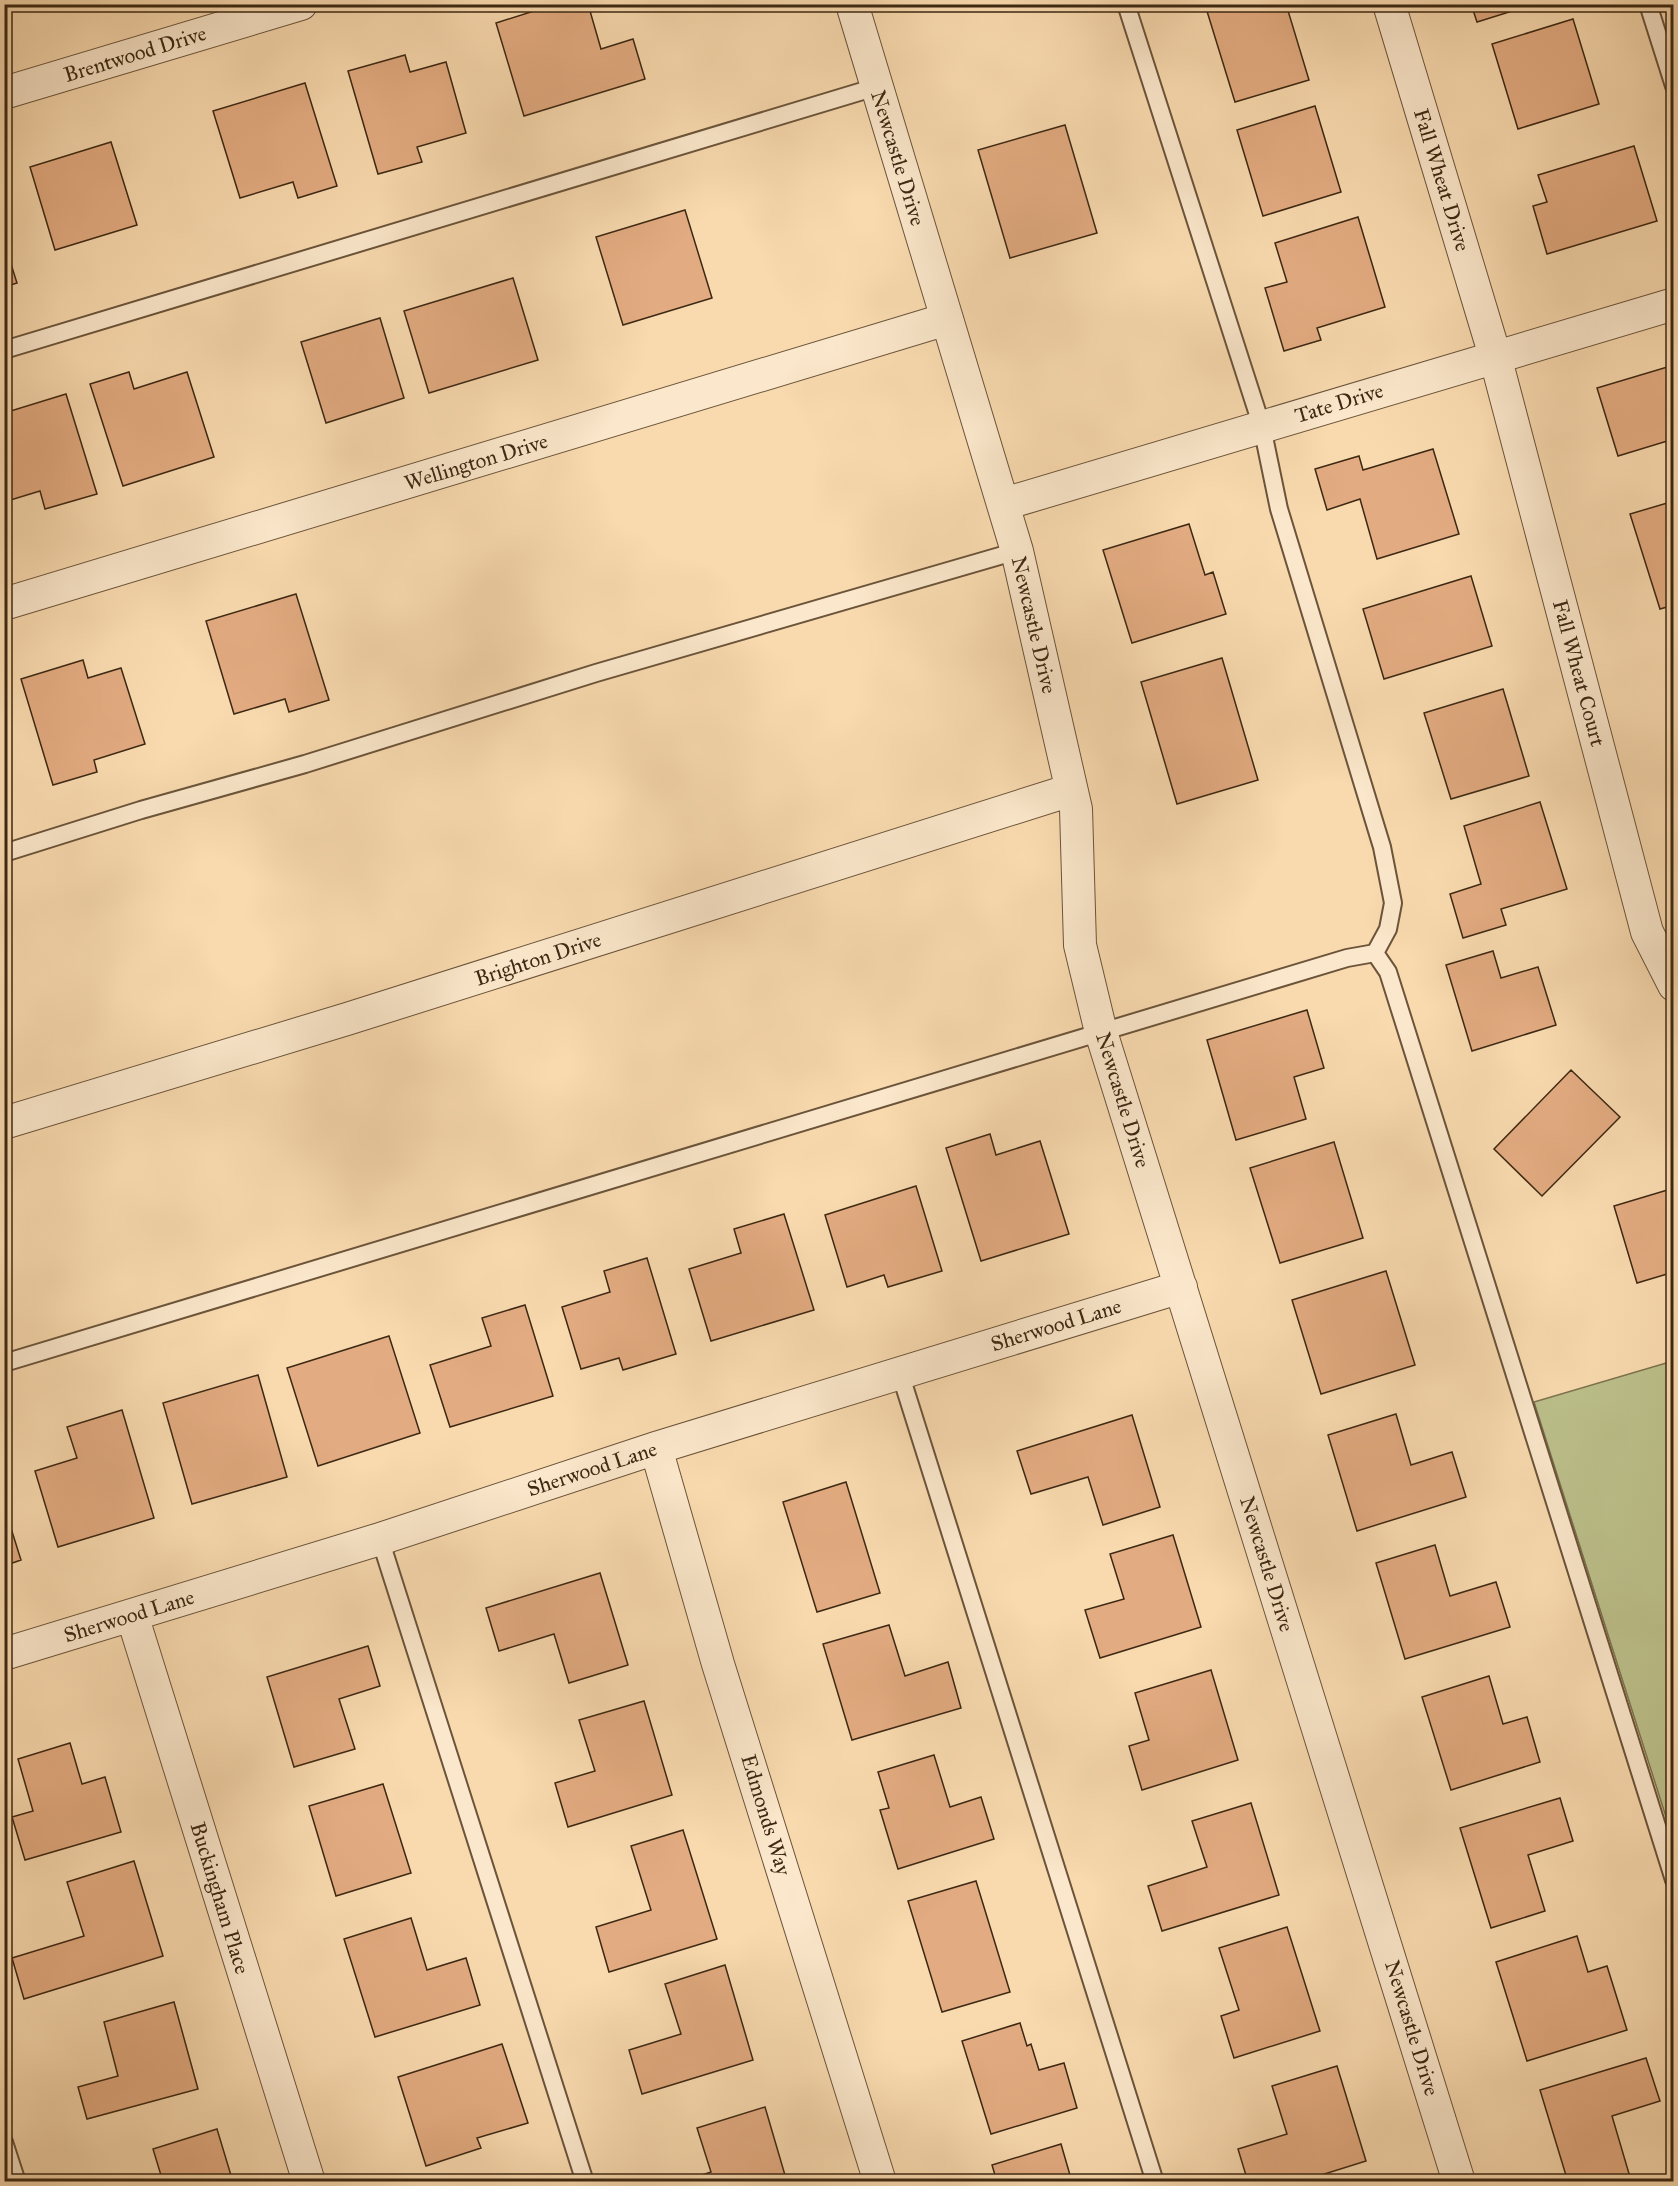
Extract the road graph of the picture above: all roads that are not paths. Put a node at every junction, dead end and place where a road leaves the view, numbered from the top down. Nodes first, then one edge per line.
1 (301, 4) edge
2 (852, 4) edge
3 (1126, 4) edge
4 (1389, 4) edge
5 (1648, 4) edge
6 (1674, 86) edge
7 (876, 87) junction
8 (4, 93) edge
9 (1674, 304) edge
10 (947, 319) junction
11 (4, 350) edge
12 (1496, 356) junction
13 (1262, 427) junction
14 (1004, 504) junction
15 (1017, 551) junction
16 (4, 604) edge
17 (1071, 790) junction
18 (4, 853) edge
19 (1375, 953) junction
20 (1674, 984) edge
21 (1101, 1032) junction
22 (4, 1124) edge
23 (1181, 1287) junction
24 (4, 1363) edge
25 (900, 1373) junction
26 (656, 1448) junction
27 (380, 1539) junction
28 (132, 1615) junction
29 (4, 1654) edge
30 (1674, 1880) edge
31 (4, 2142) edge
32 (17, 2181) edge
33 (309, 2181) edge
34 (585, 2181) edge
35 (880, 2181) edge
36 (1155, 2181) edge
37 (1460, 2181) edge

1 - 8 street, Brentwood Drive
2 - 7 street, Newcastle Drive
3 - 13 lane
4 - 12 street, Fall Wheat Drive
5 - 6 lane
7 - 10 street, Newcastle Drive
7 - 11 lane
9 - 12 street, Tate Drive
10 - 14 street, Newcastle Drive
10 - 16 street, Wellington Drive
12 - 13 street, Tate Drive
12 - 20 street, Fall Wheat Court
13 - 14 street, Tate Drive
13 - 19 lane
14 - 15 street, Newcastle Drive
15 - 17 street, Newcastle Drive
15 - 18 lane
17 - 21 street, Newcastle Drive
17 - 22 street, Brighton Drive
19 - 21 lane
19 - 30 lane
21 - 23 street, Newcastle Drive
21 - 24 lane
23 - 25 street, Sherwood Lane
23 - 37 street, Newcastle Drive
25 - 26 street, Sherwood Lane
25 - 36 lane
26 - 27 street, Sherwood Lane
26 - 35 street, Edmonds Way
27 - 28 street, Sherwood Lane
27 - 34 lane
28 - 29 street, Sherwood Lane
28 - 33 street, Buckingham Place
31 - 32 lane

